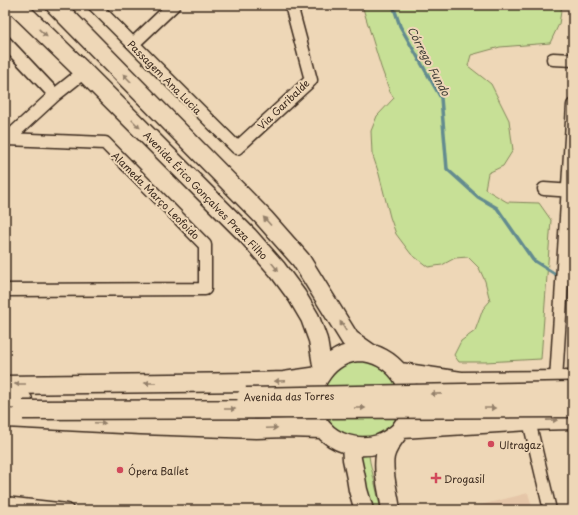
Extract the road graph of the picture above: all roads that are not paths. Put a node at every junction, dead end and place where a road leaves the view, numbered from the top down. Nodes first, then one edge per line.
1 (15, 5) edge
2 (55, 5) edge
3 (94, 5) edge
4 (174, 5) edge
5 (291, 5) edge
6 (5, 42) edge
7 (133, 44) junction
8 (553, 59) dead end
9 (573, 60) edge
10 (84, 72) junction
11 (54, 95) junction
12 (573, 105) edge
13 (6, 140) edge
14 (237, 148) joint
15 (544, 189) dead end
16 (570, 191) edge
17 (5, 290) edge
18 (370, 353) junction
19 (395, 368) junction
20 (321, 374) junction
21 (565, 380) edge
22 (5, 385) edge
23 (573, 391) edge
24 (5, 399) edge
25 (23, 405) junction
26 (573, 408) edge
27 (5, 411) edge
28 (5, 418) edge
29 (573, 420) edge
30 (529, 421) junction
31 (402, 429) junction
32 (328, 433) junction
33 (351, 446) junction
34 (5, 503) edge
35 (67, 510) edge
36 (364, 510) edge
37 (391, 510) edge
38 (550, 510) edge

1 -> 10 main road, Avenida Érico Gonçalves Preza Filho
18 -> 2 main road
3 - 7 street, Passagem Ana Lucia
4 - 7 street
5 - 14 street, Via Garibalde
6 - 11 street
7 - 14 street, Passagem Ana Lucia
8 - 9 street
10 - 11 street
10 -> 20 main road, Avenida Érico Gonçalves Preza Filho
11 - 13 street
12 - 16 street
13 - 17 street, Alameda Março Leofoido
15 - 16 street
16 - 21 street
18 - 19 main road
18 - 20 main road
19 - 21 main road
19 - 31 main road
20 -> 22 main road
20 - 32 main road, Avenida Érico Gonçalves Preza Filho
23 -> 25 main road, Avenida das Torres, bridge
24 - 25 main road, Avenida das Torres
25 -> 26 main road, Avenida das Torres, bridge
25 - 27 main road, Avenida das Torres
28 -> 32 main road
30 -> 29 main road
30 - 31 main road
30 - 38 street
31 - 33 main road
31 - 37 main road
32 - 33 main road
33 - 36 main road
34 - 35 street

